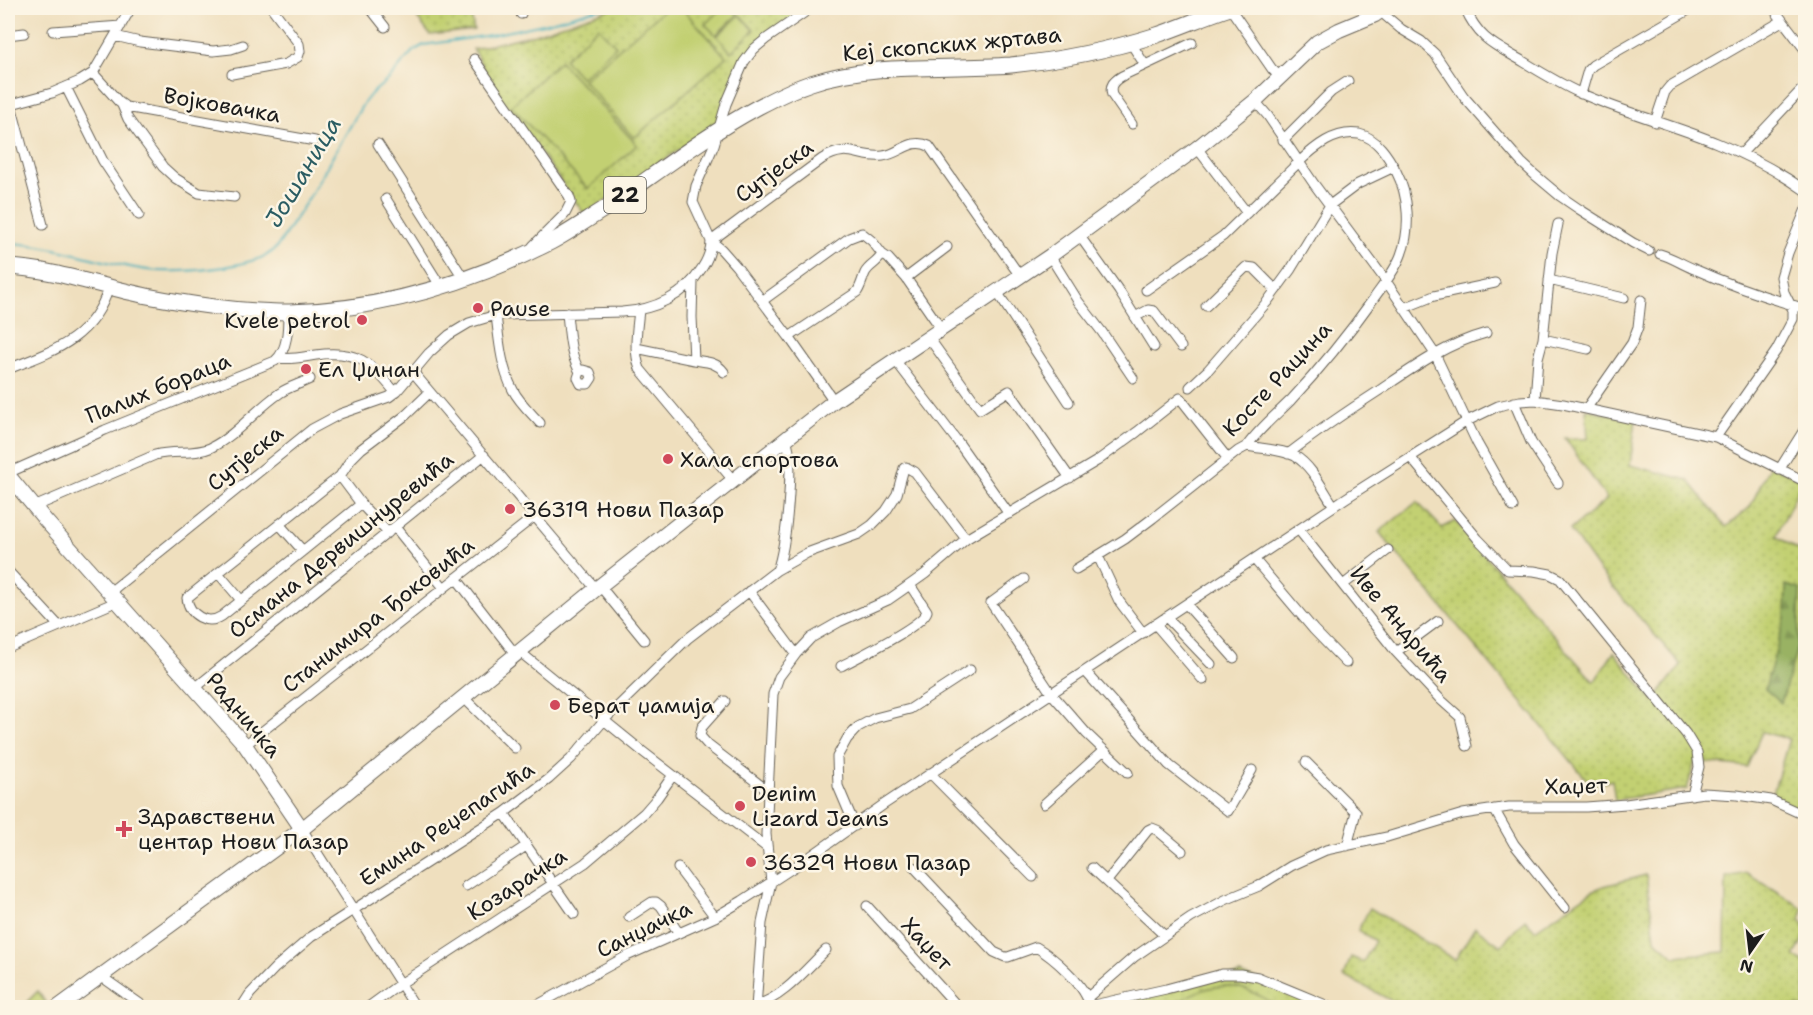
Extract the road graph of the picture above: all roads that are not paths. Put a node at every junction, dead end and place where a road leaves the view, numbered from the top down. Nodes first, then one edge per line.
1 (131, 8) edge
2 (272, 8) edge
3 (370, 8) edge
4 (811, 8) edge
5 (1230, 8) edge
6 (1465, 8) edge
7 (1692, 8) edge
8 (1773, 8) edge
9 (1383, 10) edge
10 (1782, 21) junction
11 (121, 26) junction
12 (385, 27) dead end
13 (53, 31) dead end
14 (24, 33) dead end
15 (8, 35) edge
16 (115, 36) junction
17 (1130, 42) junction
18 (1192, 44) dead end
19 (243, 45) dead end
20 (1806, 51) edge
21 (474, 59) dead end
22 (1144, 65) junction
23 (93, 73) junction
24 (232, 74) dead end
25 (1280, 77) junction
26 (1348, 81) dead end
27 (1806, 85) edge
28 (66, 87) junction
29 (1581, 94) junction
30 (1255, 101) junction
31 (9, 105) edge
32 (122, 105) junction
33 (1655, 122) junction
34 (1132, 124) dead end
35 (717, 131) junction
36 (1283, 140) junction
37 (315, 141) dead end
38 (378, 144) dead end
39 (1197, 148) junction
40 (1742, 153) junction
41 (1299, 162) junction
42 (1394, 167) junction
43 (1806, 191) edge
44 (234, 197) dead end
45 (386, 199) dead end
46 (1329, 205) junction
47 (1806, 209) edge
48 (1247, 213) junction
49 (139, 215) dead end
50 (1558, 224) dead end
51 (43, 225) dead end
52 (1079, 235) junction
53 (711, 241) junction
54 (947, 247) dead end
55 (1650, 251) dead end
56 (525, 254) junction
57 (882, 254) junction
58 (1660, 254) dead end
59 (1050, 256) junction
60 (8, 267) edge
61 (1020, 276) junction
62 (906, 278) junction
63 (464, 279) junction
64 (1549, 280) junction
65 (693, 281) junction
66 (1386, 281) junction
67 (1495, 283) dead end
68 (109, 287) junction
69 (441, 287) junction
70 (1146, 290) dead end
71 (1276, 290) junction
72 (997, 292) junction
73 (1624, 298) dead end
74 (1641, 300) dead end
75 (762, 301) junction
76 (1206, 306) dead end
77 (1792, 306) junction
78 (1404, 308) junction
79 (1806, 309) edge
80 (639, 310) junction
81 (288, 312) junction
82 (567, 313) junction
83 (496, 315) junction
84 (1135, 317) junction
85 (942, 330) junction
86 (1486, 333) dead end
87 (789, 337) junction
88 (929, 338) junction
89 (1543, 339) junction
90 (1181, 346) dead end
91 (1154, 347) dead end
92 (636, 348) junction
93 (1588, 349) dead end
94 (1435, 354) junction
95 (279, 358) junction
96 (694, 360) junction
97 (895, 360) junction
98 (8, 369) edge
99 (413, 372) junction
100 (580, 372) dead end
101 (724, 372) dead end
102 (1133, 378) dead end
103 (310, 379) dead end
104 (1190, 387) dead end
105 (395, 392) junction
106 (430, 392) junction
107 (1535, 400) junction
108 (834, 401) junction
109 (1069, 402) dead end
110 (1514, 402) junction
111 (1586, 409) junction
112 (1467, 421) junction
113 (540, 423) dead end
114 (1806, 427) edge
115 (1716, 437) junction
116 (786, 439) junction
117 (1247, 446) junction
118 (1288, 453) junction
119 (484, 455) junction
120 (1411, 458) junction
121 (1228, 459) junction
122 (1779, 470) junction
123 (8, 474) edge
124 (340, 476) junction
125 (1070, 478) junction
126 (733, 480) junction
127 (1806, 482) edge
128 (1558, 483) dead end
129 (360, 505) junction
130 (1334, 506) junction
131 (34, 507) junction
132 (1513, 507) dead end
133 (1009, 514) junction
134 (535, 516) junction
135 (279, 524) junction
136 (392, 530) junction
137 (1298, 530) junction
138 (966, 539) junction
139 (1388, 550) dead end
140 (303, 551) junction
141 (1098, 556) junction
142 (1254, 559) junction
143 (777, 570) junction
144 (1076, 570) dead end
145 (8, 571) edge
146 (218, 573) junction
147 (456, 578) junction
148 (1024, 579) dead end
149 (910, 585) junction
150 (1343, 585) junction
151 (598, 587) junction
152 (444, 588) junction
153 (749, 591) junction
154 (114, 596) junction
155 (241, 600) junction
156 (1186, 604) junction
157 (1166, 617) junction
158 (1438, 621) dead end
159 (1155, 624) junction
160 (59, 626) junction
161 (1143, 633) junction
162 (644, 640) dead end
163 (8, 648) edge
164 (1396, 652) junction
165 (518, 653) junction
166 (796, 654) junction
167 (1234, 658) dead end
168 (1346, 663) dead end
169 (1211, 664) dead end
170 (841, 666) dead end
171 (970, 670) dead end
172 (1085, 671) junction
173 (1203, 680) dead end
174 (195, 688) junction
175 (1051, 693) junction
176 (464, 698) junction
177 (725, 701) dead end
178 (605, 720) junction
179 (246, 745) junction
180 (1467, 746) dead end
181 (516, 748) dead end
182 (1104, 750) junction
183 (1306, 762) dead end
184 (1252, 770) dead end
185 (930, 773) junction
186 (1128, 773) dead end
187 (673, 775) junction
188 (768, 790) junction
189 (1692, 795) junction
190 (1044, 804) dead end
191 (1494, 809) junction
192 (504, 813) junction
193 (1806, 816) edge
194 (855, 826) junction
195 (302, 829) junction
196 (526, 846) junction
197 (1347, 846) junction
198 (766, 847) junction
199 (1182, 851) dead end
200 (914, 867) dead end
201 (678, 868) dead end
202 (1092, 868) dead end
203 (1033, 878) dead end
204 (1107, 881) junction
205 (771, 882) junction
206 (552, 883) junction
207 (466, 886) dead end
208 (867, 906) dead end
209 (1565, 908) dead end
210 (354, 909) junction
211 (574, 914) dead end
212 (629, 917) dead end
213 (715, 917) junction
214 (678, 932) junction
215 (1165, 936) junction
216 (826, 950) dead end
217 (102, 977) junction
218 (400, 984) junction
219 (1086, 1003) edge
220 (136, 1005) edge
221 (756, 1006) edge
222 (57, 1008) edge
223 (146, 1008) edge
224 (241, 1008) edge
225 (367, 1008) edge
226 (416, 1008) edge
227 (532, 1008) edge
228 (959, 1008) edge
229 (1333, 1008) edge

1 - 11 street
2 - 24 street, Војковачка
3 - 12 street
4 - 35 street
5 - 17 main road, Кеј скопских жртава / 22
5 - 25 street, Кеј скопских жртава
6 - 29 street
7 - 29 street
8 - 10 street
9 - 25 street
9 - 55 street
10 - 20 street
10 - 33 street
11 - 13 street
11 - 16 street
14 - 15 street
16 - 19 street
16 - 23 street
17 - 22 street
17 - 35 main road, Кеј скопских жртава / 22
18 - 22 street
21 - 56 street, Кеј скопских жртава
22 - 34 street
23 - 28 street
23 - 32 street, Војковачка
25 - 30 street
26 - 36 street
27 - 40 street
28 - 31 street
28 - 49 street
29 - 33 street
30 - 36 street
30 - 39 street
31 - 51 street
32 - 37 street, Војковачка
32 - 44 street, Војковачка
33 - 40 street
35 - 53 street
35 - 56 main road, Кеј скопских жртава / 22
36 - 41 street
38 - 63 street
39 - 48 street
39 - 52 street
40 - 43 street
41 - 42 street, Косте Рацина
41 - 46 street
41 - 48 street
42 - 46 street
42 - 66 street, Косте Рацина
45 - 69 street
46 - 66 street
46 - 71 street
47 - 77 street
48 - 70 street
50 - 64 street
52 - 59 street
52 - 84 street
53 - 61 street, Сутјеска
53 - 65 street, Сутјеска
53 - 75 street
54 - 62 street
56 - 63 main road, Кеј скопских жртава / 22
57 - 62 street
57 - 75 street
57 - 87 street
58 - 77 street
59 - 61 street
59 - 102 street
60 - 68 main road, Кеј скопских жртава / 22
61 - 72 street
62 - 85 street
63 - 69 main road, Кеј скопских жртава / 22
64 - 73 street
64 - 89 street
65 - 80 street, Сутјеска
65 - 96 street
66 - 78 street
66 - 117 street, Косте Рацина
67 - 78 street
68 - 81 main road, Кеј скопских жртава / 22
68 - 98 street
69 - 81 main road, Кеј скопских жртава / 22
71 - 76 street
71 - 104 street
72 - 85 street
72 - 109 street
74 - 111 street
75 - 87 street
77 - 79 street
77 - 115 street
78 - 94 street
80 - 82 street, Сутјеска
80 - 92 street
81 - 95 street
82 - 83 street, Сутјеска
82 - 100 street
83 - 99 street, Сутјеска
83 - 113 street
84 - 90 street
84 - 91 street
85 - 88 street
86 - 94 street
87 - 108 street
88 - 97 street
88 - 125 street
89 - 93 street
89 - 107 street
92 - 96 street
92 - 126 street
94 - 112 street
94 - 118 street
95 - 105 street
95 - 123 street, Палих бораца
96 - 101 street
97 - 108 street
97 - 133 street
99 - 105 street, Сутјеска
99 - 106 street
103 - 131 street
105 - 154 street, Сутјеска
106 - 119 street
106 - 124 street
107 - 110 street
107 - 111 street
108 - 116 street
110 - 112 street
110 - 128 street
111 - 115 street
112 - 120 street
112 - 132 street
114 - 122 street
115 - 122 street
116 - 126 street
116 - 143 street
117 - 118 street
117 - 121 street, Косте Рацина
118 - 130 street
119 - 134 street
119 - 136 street, Османа Дервишнуревића
120 - 130 street
120 - 189 street
121 - 125 street
121 - 141 street, Косте Рацина
122 - 127 street
123 - 131 street, Радничка
124 - 129 street
124 - 135 street
125 - 133 street
126 - 151 street
129 - 136 street
129 - 140 street
130 - 137 street
131 - 154 street, Радничка
133 - 138 street
134 - 147 street, Станимира Ђоковића
134 - 151 street
135 - 140 street
135 - 146 street
136 - 152 street
136 - 174 street, Османа Дервишнуревића
137 - 142 street
137 - 150 street, Иве Андрића
138 - 143 street, Емина Реџепагића
138 - 149 street
139 - 150 street
140 - 155 street
141 - 144 street, Косте Рацина
141 - 161 street
142 - 156 street
142 - 168 street
143 - 153 street, Емина Реџепагића
145 - 160 street
146 - 155 street
146 - 155 street
147 - 152 street, Станимира Ђоковића
147 - 165 street
148 - 175 street
149 - 166 street
149 - 170 street
150 - 164 street, Иве Андрића
151 - 162 street
151 - 165 street
152 - 179 street, Станимира Ђоковића
153 - 166 street
153 - 178 street, Емина Реџепагића
154 - 160 street, Сутјеска
154 - 174 street, Радничка
156 - 157 street
156 - 167 street
157 - 159 street
157 - 169 street
158 - 164 street
159 - 161 street
159 - 173 street
160 - 163 street, Сутјеска
161 - 172 street
164 - 180 street, Иве Андрића
165 - 176 street
165 - 178 street
166 - 188 street
171 - 194 street
172 - 175 street
172 - 184 street
174 - 179 street, Радничка
175 - 182 street
175 - 185 street
176 - 181 street
176 - 195 street
177 - 188 street
178 - 187 street
178 - 192 street, Емина Реџепагића
179 - 195 street, Радничка
182 - 186 street
182 - 190 street
183 - 197 street
185 - 194 street
185 - 203 street
187 - 198 street
187 - 206 street, Козарачка
188 - 198 street
189 - 191 street, Хаџет
189 - 193 street, Хаџет
191 - 197 street, Хаџет
191 - 209 street
192 - 196 street
192 - 210 street, Емина Реџепагића
194 - 205 street
195 - 210 street, Радничка
195 - 217 street
196 - 206 street
196 - 207 street
197 - 215 street, Хаџет
198 - 205 street
199 - 204 street
200 - 219 street, Хаџет
201 - 213 street
202 - 204 street
204 - 215 street
205 - 213 street, Санџачка
205 - 221 street
206 - 211 street
206 - 218 street, Козарачка
208 - 228 street, Хаџет
210 - 218 street, Радничка
210 - 224 street, Емина Реџепагића
212 - 214 street
213 - 214 street, Санџачка
214 - 227 street, Санџачка
215 - 219 street, Хаџет
216 - 221 street
217 - 220 street
217 - 222 street
218 - 225 street, Козарачка
218 - 226 street, Радничка
219 - 229 street
220 - 223 street

